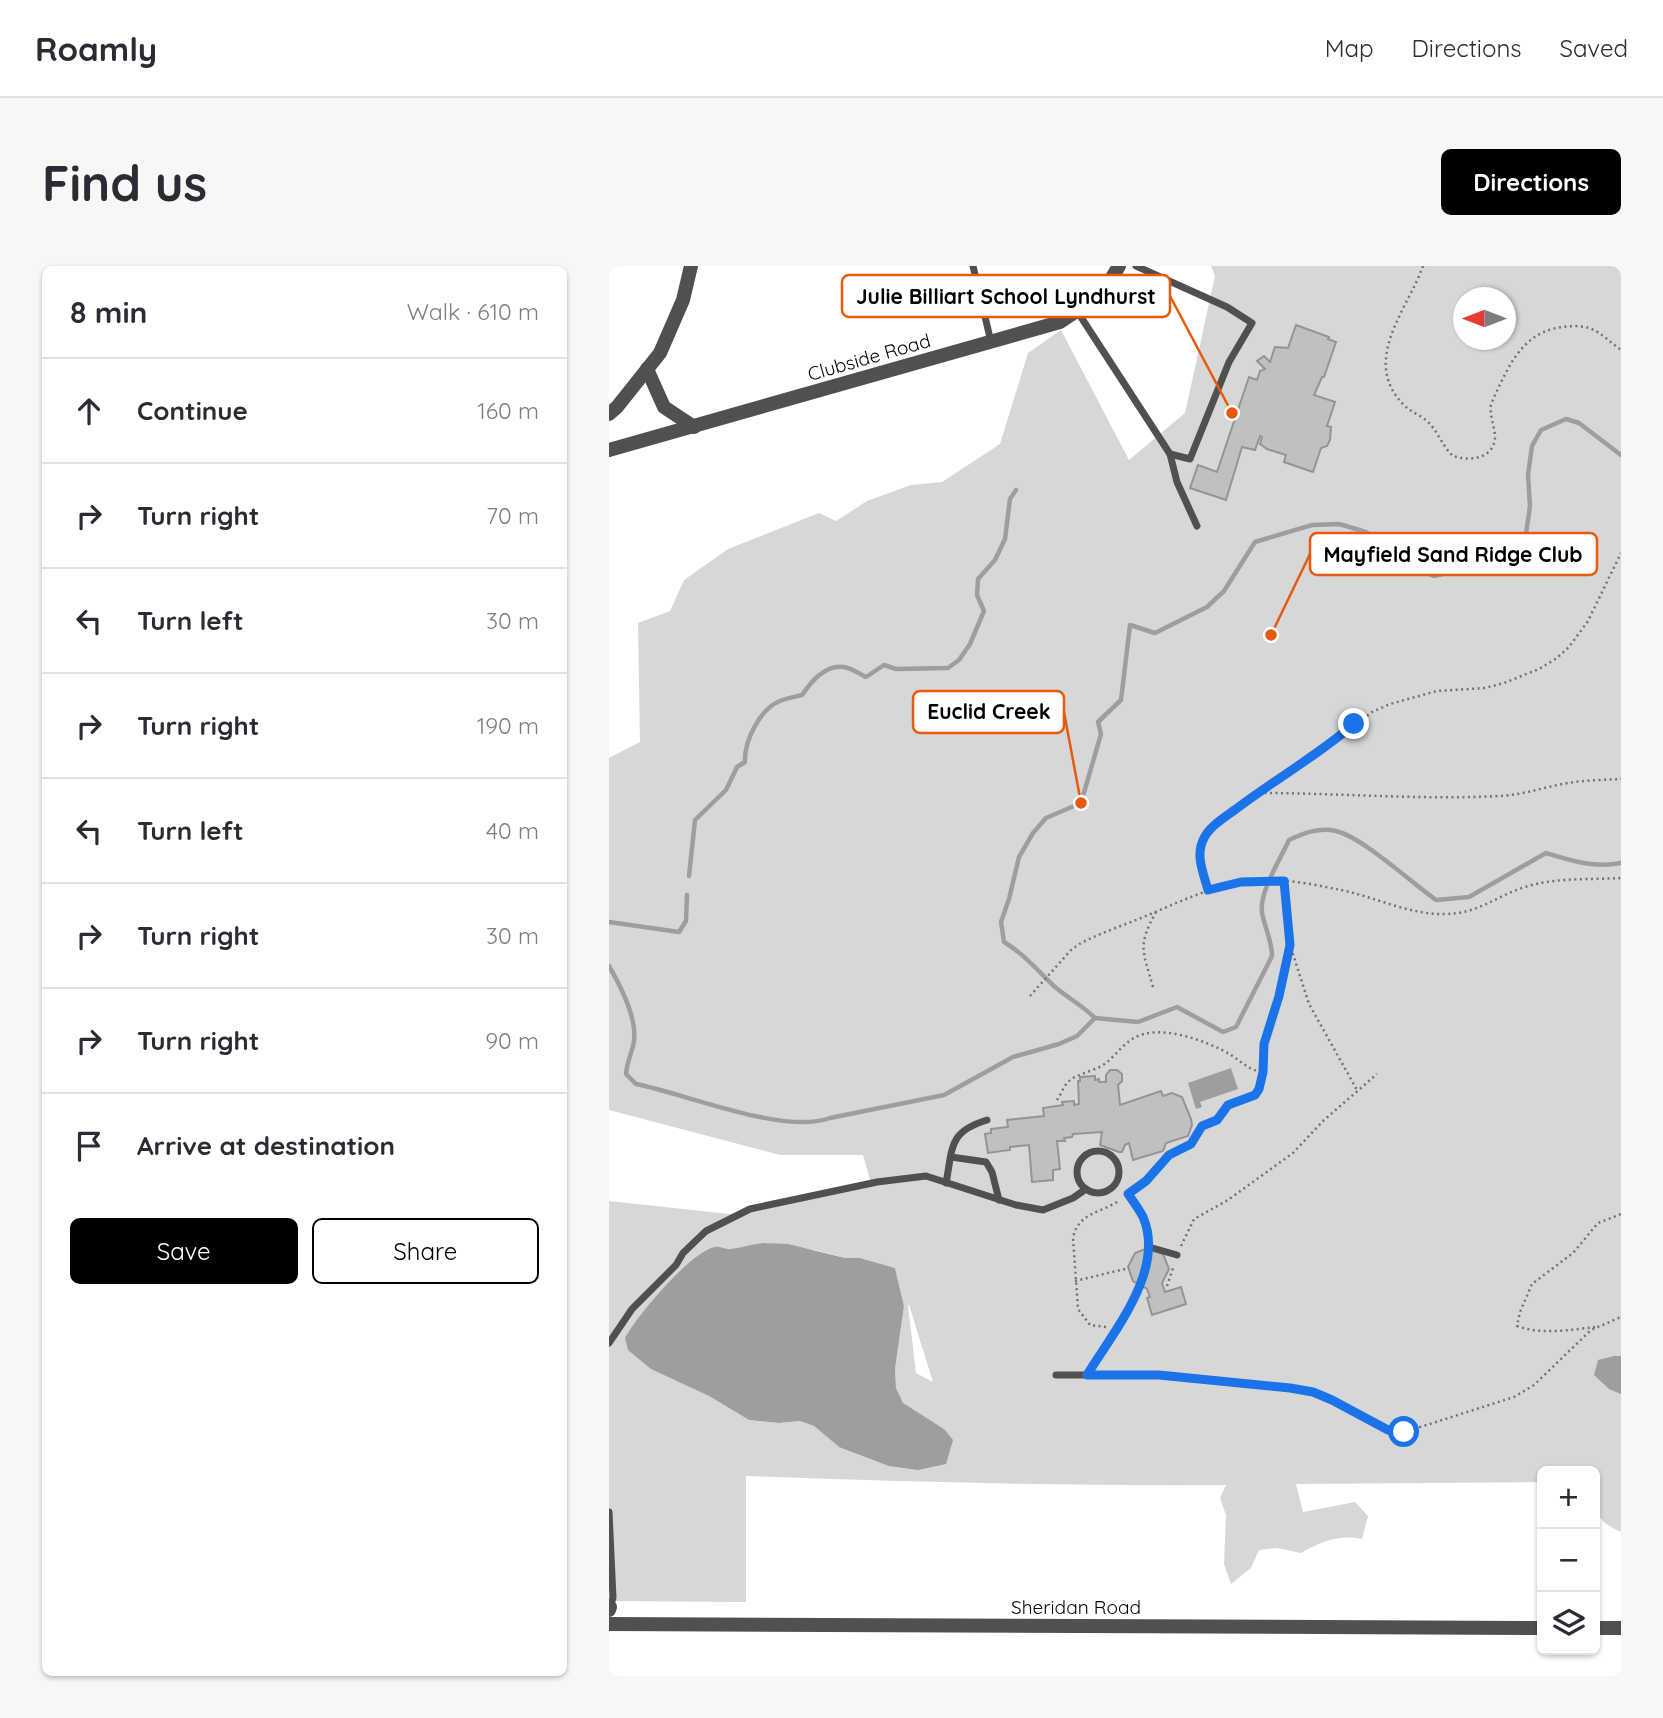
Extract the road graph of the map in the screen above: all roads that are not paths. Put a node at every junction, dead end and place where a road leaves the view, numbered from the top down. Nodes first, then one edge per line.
1 (691, 266) edge
2 (973, 266) edge
3 (1119, 266) edge
4 (1136, 266) edge
5 (1076, 310) junction
6 (991, 341) junction
7 (647, 369) junction
8 (609, 414) edge
9 (694, 427) junction
10 (609, 450) edge
11 (1170, 454) junction
12 (1197, 526) dead end
13 (987, 1120) dead end
14 (951, 1157) junction
15 (946, 1183) junction
16 (1086, 1189) junction
17 (1128, 1194) road end
18 (999, 1200) junction
19 (1149, 1247) junction
20 (1177, 1255) road end
21 (609, 1343) edge
22 (1087, 1375) junction
23 (1056, 1376) dead end
24 (1404, 1432) road end
25 (609, 1512) edge
26 (610, 1608) edge
27 (609, 1624) edge
28 (1537, 1628) edge
29 (1600, 1628) edge
30 (1621, 1628) edge

1 - 7 street
2 - 6 lane
3 - 5 street, Clubside Road
4 - 11 lane
5 - 6 street, Clubside Road
5 - 11 lane
6 - 9 street, Clubside Road
7 - 8 street
7 - 9 street
9 - 10 street, Clubside Road
11 - 12 lane
13 - 14 lane
14 - 15 lane
14 - 18 lane
15 - 18 lane
15 - 21 lane
16 - 16 lane
16 - 18 lane
17 - 19 lane
19 - 20 lane
19 - 22 lane
22 - 23 lane
22 - 24 lane
25 - 26 lane
27 - 28 street, Sheridan Road
29 - 30 street

